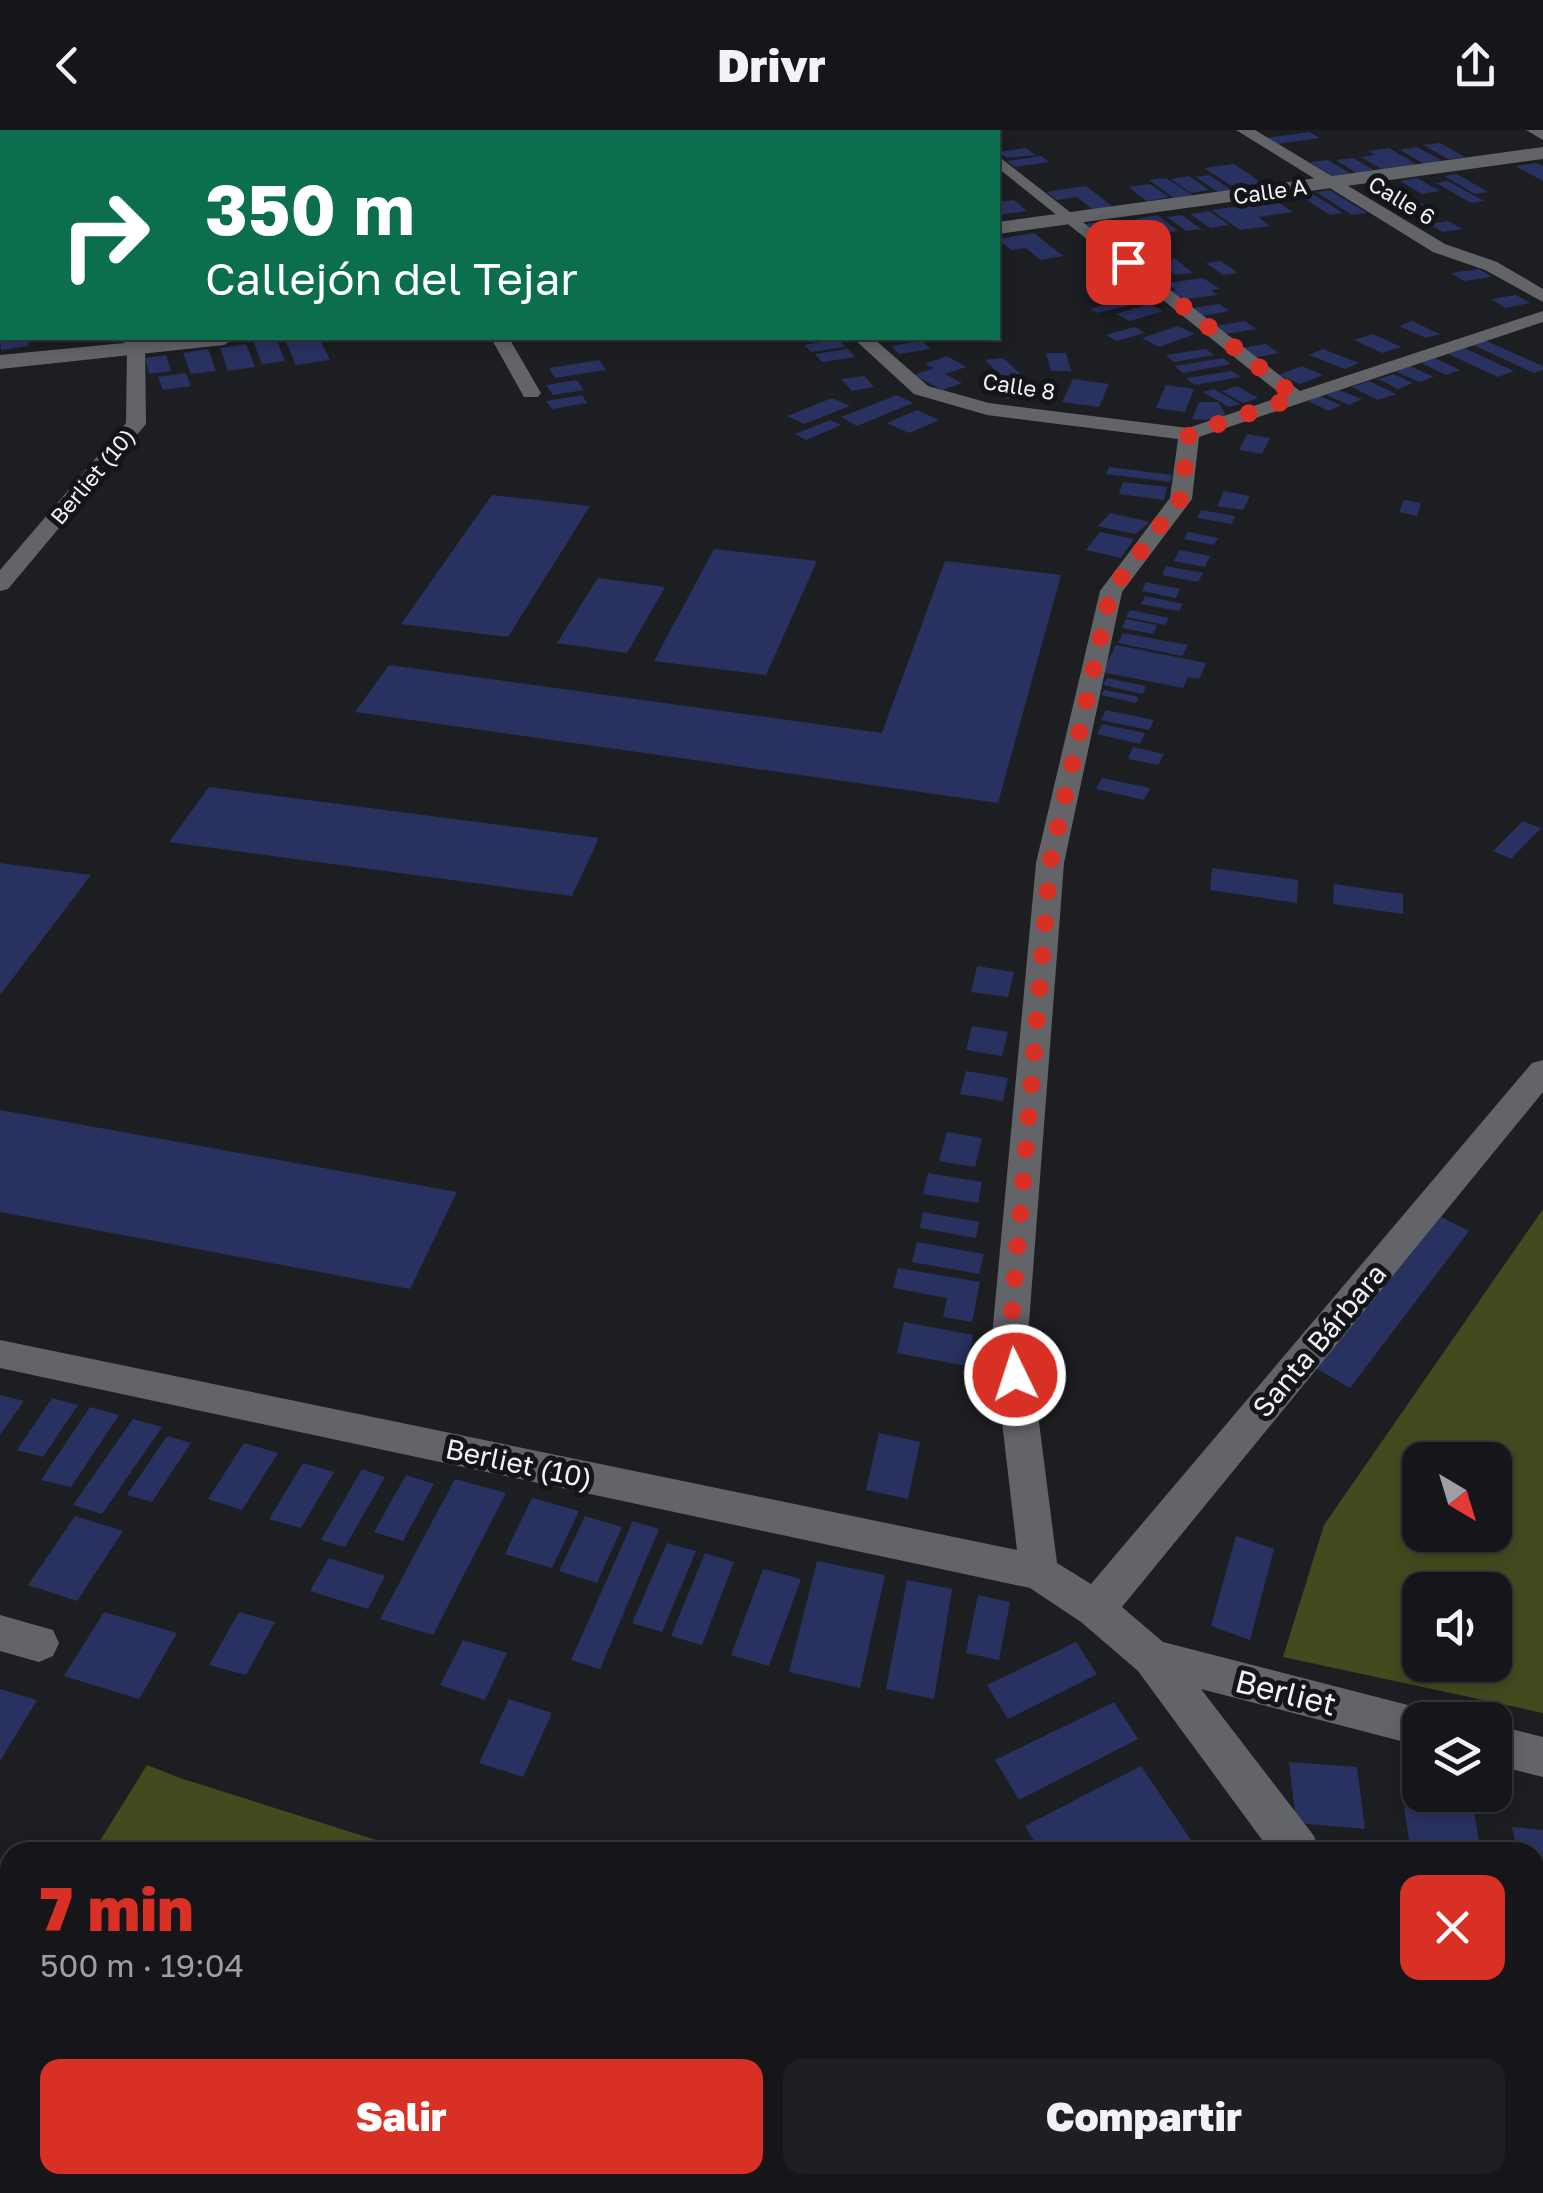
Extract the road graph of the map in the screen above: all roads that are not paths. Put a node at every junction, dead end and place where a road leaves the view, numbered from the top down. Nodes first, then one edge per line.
1 (1244, 130) edge
2 (1534, 130) edge
3 (1543, 135) edge
4 (1543, 153) edge
5 (1000, 162) edge
6 (1328, 183) junction
7 (1072, 217) junction
8 (1000, 228) edge
9 (1543, 297) edge
10 (1543, 316) edge
11 (194, 340) edge
12 (501, 340) edge
13 (864, 340) edge
14 (134, 344) edge
15 (0, 362) edge
16 (530, 393) dead end
17 (1296, 397) junction
18 (1189, 434) junction
19 (0, 584) edge
20 (1543, 1071) edge
21 (0, 1354) edge
22 (1039, 1572) junction
23 (1095, 1609) junction
24 (0, 1633) edge
25 (39, 1643) dead end
26 (1152, 1658) junction
27 (1402, 1721) edge
28 (1512, 1749) edge
29 (1543, 1757) edge
30 (1290, 1842) edge

1 - 6 street, Calle 6
2 - 3 street
4 - 6 street, Calle A
5 - 7 street
6 - 7 street, Calle A
6 - 9 street, Calle 6
7 - 8 street, Calle A
7 - 17 street
10 - 17 street
11 - 14 street
12 - 16 street
13 - 18 street, Calle 8
14 - 15 street
14 - 19 street, Berliet (10)
17 - 18 street
18 - 22 street
20 - 23 street, Santa Bárbara
21 - 22 street, Berliet (10)
22 - 23 street
23 - 26 street
24 - 25 street
26 - 27 street, Berliet
26 - 30 street
28 - 29 street

